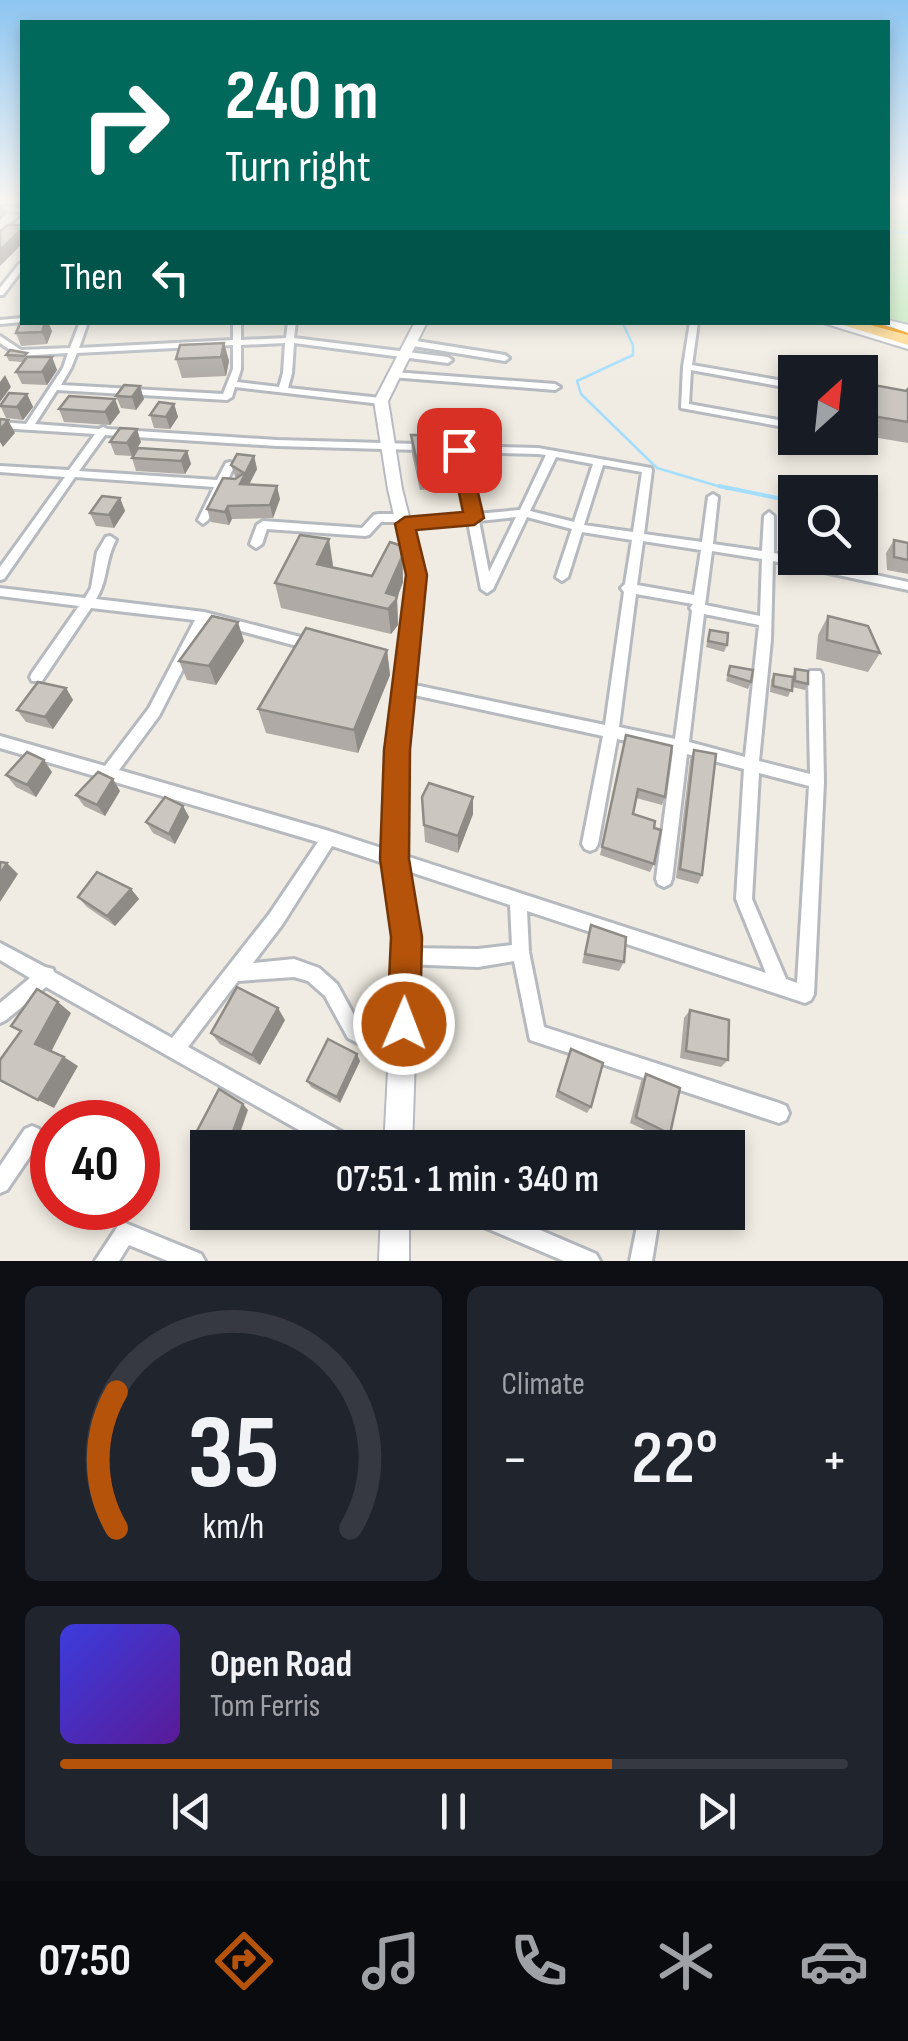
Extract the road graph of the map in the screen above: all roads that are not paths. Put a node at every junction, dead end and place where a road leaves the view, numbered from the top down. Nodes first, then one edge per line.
1 (20, 268) edge
2 (0, 293) edge
3 (82, 325) edge
4 (238, 325) edge
5 (291, 325) edge
6 (420, 325) edge
7 (694, 325) edge
8 (842, 325) edge
9 (854, 325) edge
10 (874, 325) edge
11 (908, 337) edge
12 (0, 339) edge
13 (288, 340) junction
14 (238, 341) junction
15 (407, 347) junction
16 (70, 350) junction
17 (504, 358) dead end
18 (448, 360) dead end
19 (687, 367) junction
20 (394, 375) junction
21 (778, 383) edge
22 (232, 384) junction
23 (555, 387) dead end
24 (56, 388) junction
25 (283, 390) junction
26 (381, 401) junction
27 (452, 416) dead end
28 (778, 423) edge
29 (0, 424) edge
30 (28, 426) junction
31 (104, 430) junction
32 (388, 448) junction
33 (459, 450) junction
34 (552, 454) junction
35 (599, 462) junction
36 (230, 465) edge
37 (0, 469) edge
38 (71, 476) junction
39 (221, 484) junction
40 (240, 485) edge
41 (713, 497) dead end
42 (524, 513) junction
43 (769, 516) dead end
44 (474, 518) junction
45 (202, 520) dead end
46 (404, 521) junction
47 (578, 527) junction
48 (638, 536) junction
49 (110, 540) dead end
50 (256, 544) dead end
51 (707, 546) junction
52 (770, 556) junction
53 (0, 576) edge
54 (562, 577) dead end
55 (908, 586) edge
56 (628, 588) junction
57 (0, 592) edge
58 (90, 600) junction
59 (697, 604) junction
60 (204, 616) junction
61 (766, 622) junction
62 (333, 650) edge
63 (400, 674) junction
64 (815, 675) dead end
65 (37, 677) dead end
66 (610, 733) junction
67 (0, 742) edge
68 (684, 747) junction
69 (752, 762) junction
70 (108, 773) junction
71 (817, 782) junction
72 (329, 838) junction
73 (590, 844) dead end
74 (394, 859) junction
75 (664, 879) dead end
76 (518, 900) junction
77 (0, 952) edge
78 (521, 952) junction
79 (404, 956) junction
80 (234, 974) junction
81 (47, 975) junction
82 (780, 985) junction
83 (0, 1014) edge
84 (175, 1049) junction
85 (403, 1057) junction
86 (779, 1113) dead end
87 (319, 1130) edge
88 (399, 1130) edge
89 (30, 1139) edge
90 (0, 1183) edge
91 (395, 1230) edge
92 (515, 1230) edge
93 (647, 1230) edge
94 (106, 1261) edge
95 (194, 1261) edge
96 (394, 1261) edge
97 (589, 1261) edge
98 (641, 1261) edge

1 - 2 street
3 - 16 street
4 - 14 street
5 - 13 street
6 - 15 street
7 - 19 street
8 - 11 street
9 - 11 highway
10 - 11 highway
12 - 16 street
13 - 14 street
13 - 15 street
13 - 25 street
14 - 16 street
14 - 22 street
15 - 17 street
15 - 18 street
15 - 20 street
16 - 24 street
19 - 21 street
19 - 28 street
20 - 23 street
20 - 26 street
22 - 24 street
22 - 25 street
24 - 30 street
25 - 26 street
26 - 32 street
27 - 33 street
29 - 30 street
30 - 31 street
31 - 32 street
31 - 38 street
32 - 33 street
32 - 46 street
33 - 34 street
33 - 44 street
34 - 35 street
34 - 42 street
35 - 47 street
35 - 48 street
36 - 39 street
37 - 38 street
38 - 39 street
38 - 53 street
39 - 40 street
39 - 45 street
41 - 51 street
42 - 44 street
42 - 44 street
42 - 47 street
43 - 52 street
44 - 46 street
46 - 50 street
46 - 63 street
47 - 48 street
47 - 54 street
48 - 51 street
48 - 56 street
49 - 58 street
51 - 52 street
51 - 59 street
52 - 55 street
52 - 61 street
56 - 59 street
56 - 66 street
57 - 58 street
58 - 60 street
58 - 65 street
59 - 61 street
59 - 68 street
60 - 62 street
60 - 70 street
61 - 69 street
63 - 66 street
63 - 74 street
64 - 71 street
66 - 68 street
66 - 73 street
67 - 70 street
68 - 69 street
68 - 75 street
69 - 71 street
69 - 82 street
70 - 72 street
71 - 82 street
72 - 74 street
72 - 80 street
74 - 76 street
74 - 79 street
76 - 78 street
76 - 82 street
77 - 81 street
78 - 79 street
78 - 86 street
79 - 85 street
80 - 84 street
80 - 85 street
81 - 83 street
81 - 84 street
84 - 87 street
85 - 88 street
89 - 90 street
91 - 96 street
92 - 97 street
93 - 98 street
94 - 95 street

